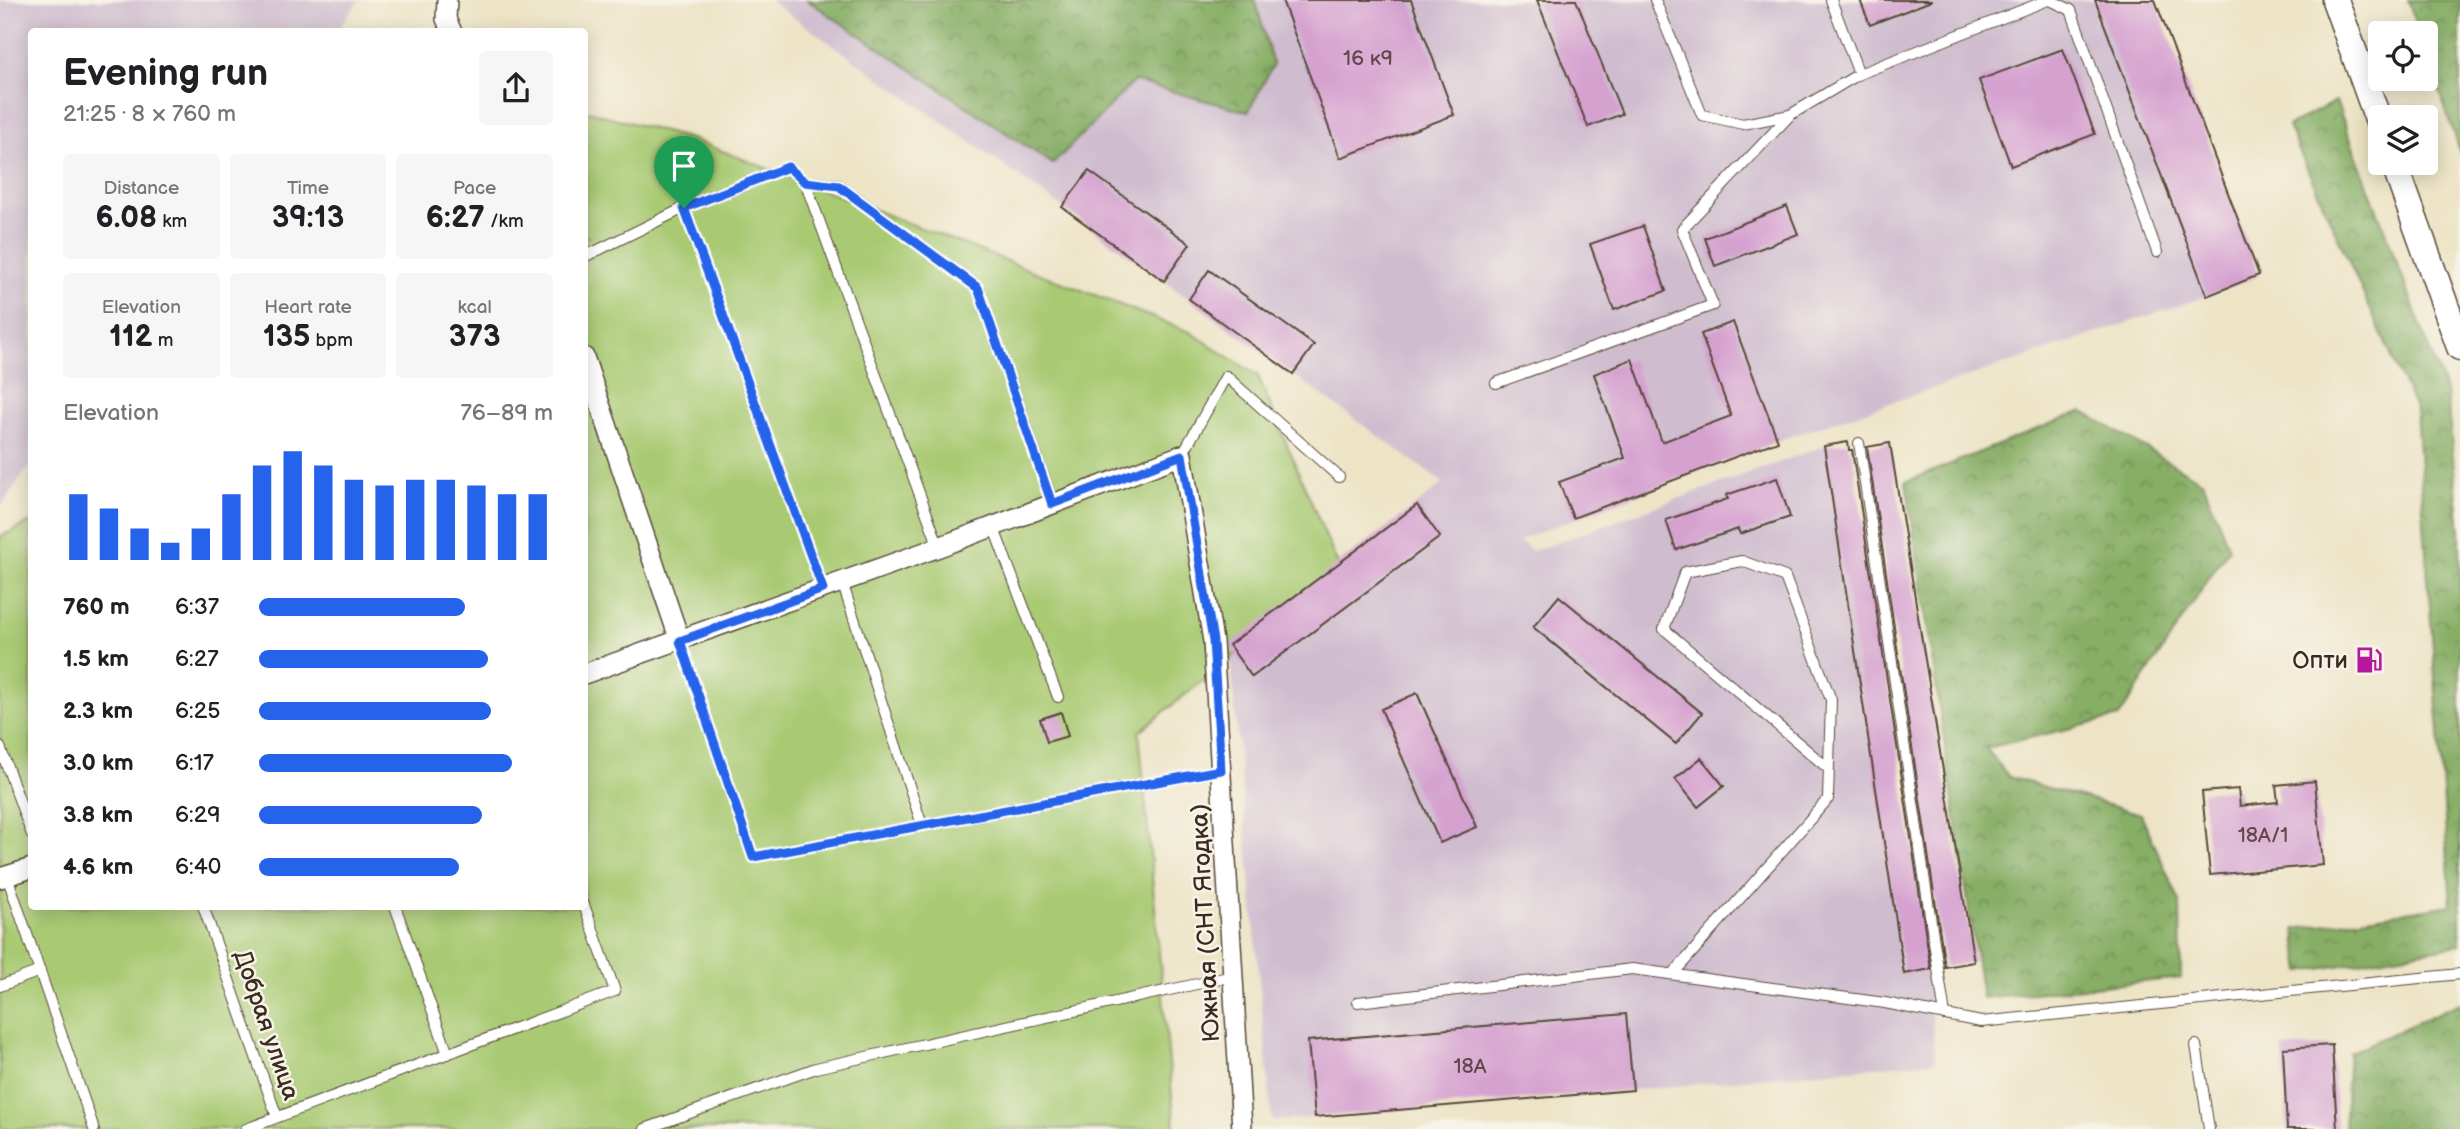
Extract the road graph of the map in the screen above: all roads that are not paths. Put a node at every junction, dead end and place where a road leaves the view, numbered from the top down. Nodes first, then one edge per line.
1 (447, 0) edge
2 (1655, 0) edge
3 (1831, 0) edge
4 (2049, 0) edge
5 (2335, 0) edge
6 (450, 28) edge
7 (1859, 74) junction
8 (2373, 105) edge
9 (1790, 115) junction
10 (2398, 175) edge
11 (805, 182) junction
12 (684, 208) junction
13 (2157, 252) dead end
14 (588, 255) edge
15 (2460, 346) edge
16 (588, 369) edge
17 (1496, 383) dead end
18 (1859, 443) dead end
19 (1182, 455) junction
20 (1339, 477) dead end
21 (1052, 504) junction
22 (993, 526) junction
23 (939, 547) junction
24 (833, 585) junction
25 (680, 641) junction
26 (588, 673) edge
27 (1058, 697) dead end
28 (0, 747) edge
29 (1829, 769) junction
30 (1221, 770) junction
31 (28, 824) edge
32 (922, 825) junction
33 (28, 869) edge
34 (4, 877) edge
35 (204, 910) edge
36 (396, 910) edge
37 (586, 910) edge
38 (40, 971) junction
39 (1673, 974) junction
40 (2460, 974) edge
41 (1233, 976) junction
42 (0, 986) edge
43 (1358, 1002) dead end
44 (1945, 1014) junction
45 (2196, 1045) dead end
46 (447, 1054) junction
47 (277, 1117) junction
48 (94, 1129) edge
49 (246, 1129) edge
50 (645, 1129) edge
51 (1242, 1129) edge
52 (2209, 1129) edge

1 - 6 street
2 - 9 lane
3 - 7 lane
4 - 7 lane
4 - 13 lane
5 - 8 main road
7 - 9 lane
9 - 17 lane
10 - 15 main road
11 - 12 lane
11 - 21 lane
11 - 23 lane
12 - 14 lane
12 - 24 lane
16 - 25 street
18 - 44 lane
19 - 20 lane
19 - 21 street
19 - 30 street, Южная (СНТ Ягодка)
21 - 22 street
22 - 23 street
22 - 27 lane
23 - 24 street
24 - 25 street
24 - 32 lane
25 - 26 street
25 - 32 lane
28 - 31 lane
29 - 29 lane
29 - 39 lane
30 - 32 lane
30 - 41 street, Южная (СНТ Ягодка)
33 - 34 street
34 - 38 lane
35 - 47 lane, Добрая улица
36 - 46 lane
37 - 46 lane
38 - 42 lane
38 - 48 lane
39 - 43 lane
39 - 44 lane
40 - 44 lane
41 - 50 lane
41 - 51 street, Южная (СНТ Ягодка)
45 - 52 lane
46 - 47 lane
47 - 49 lane

